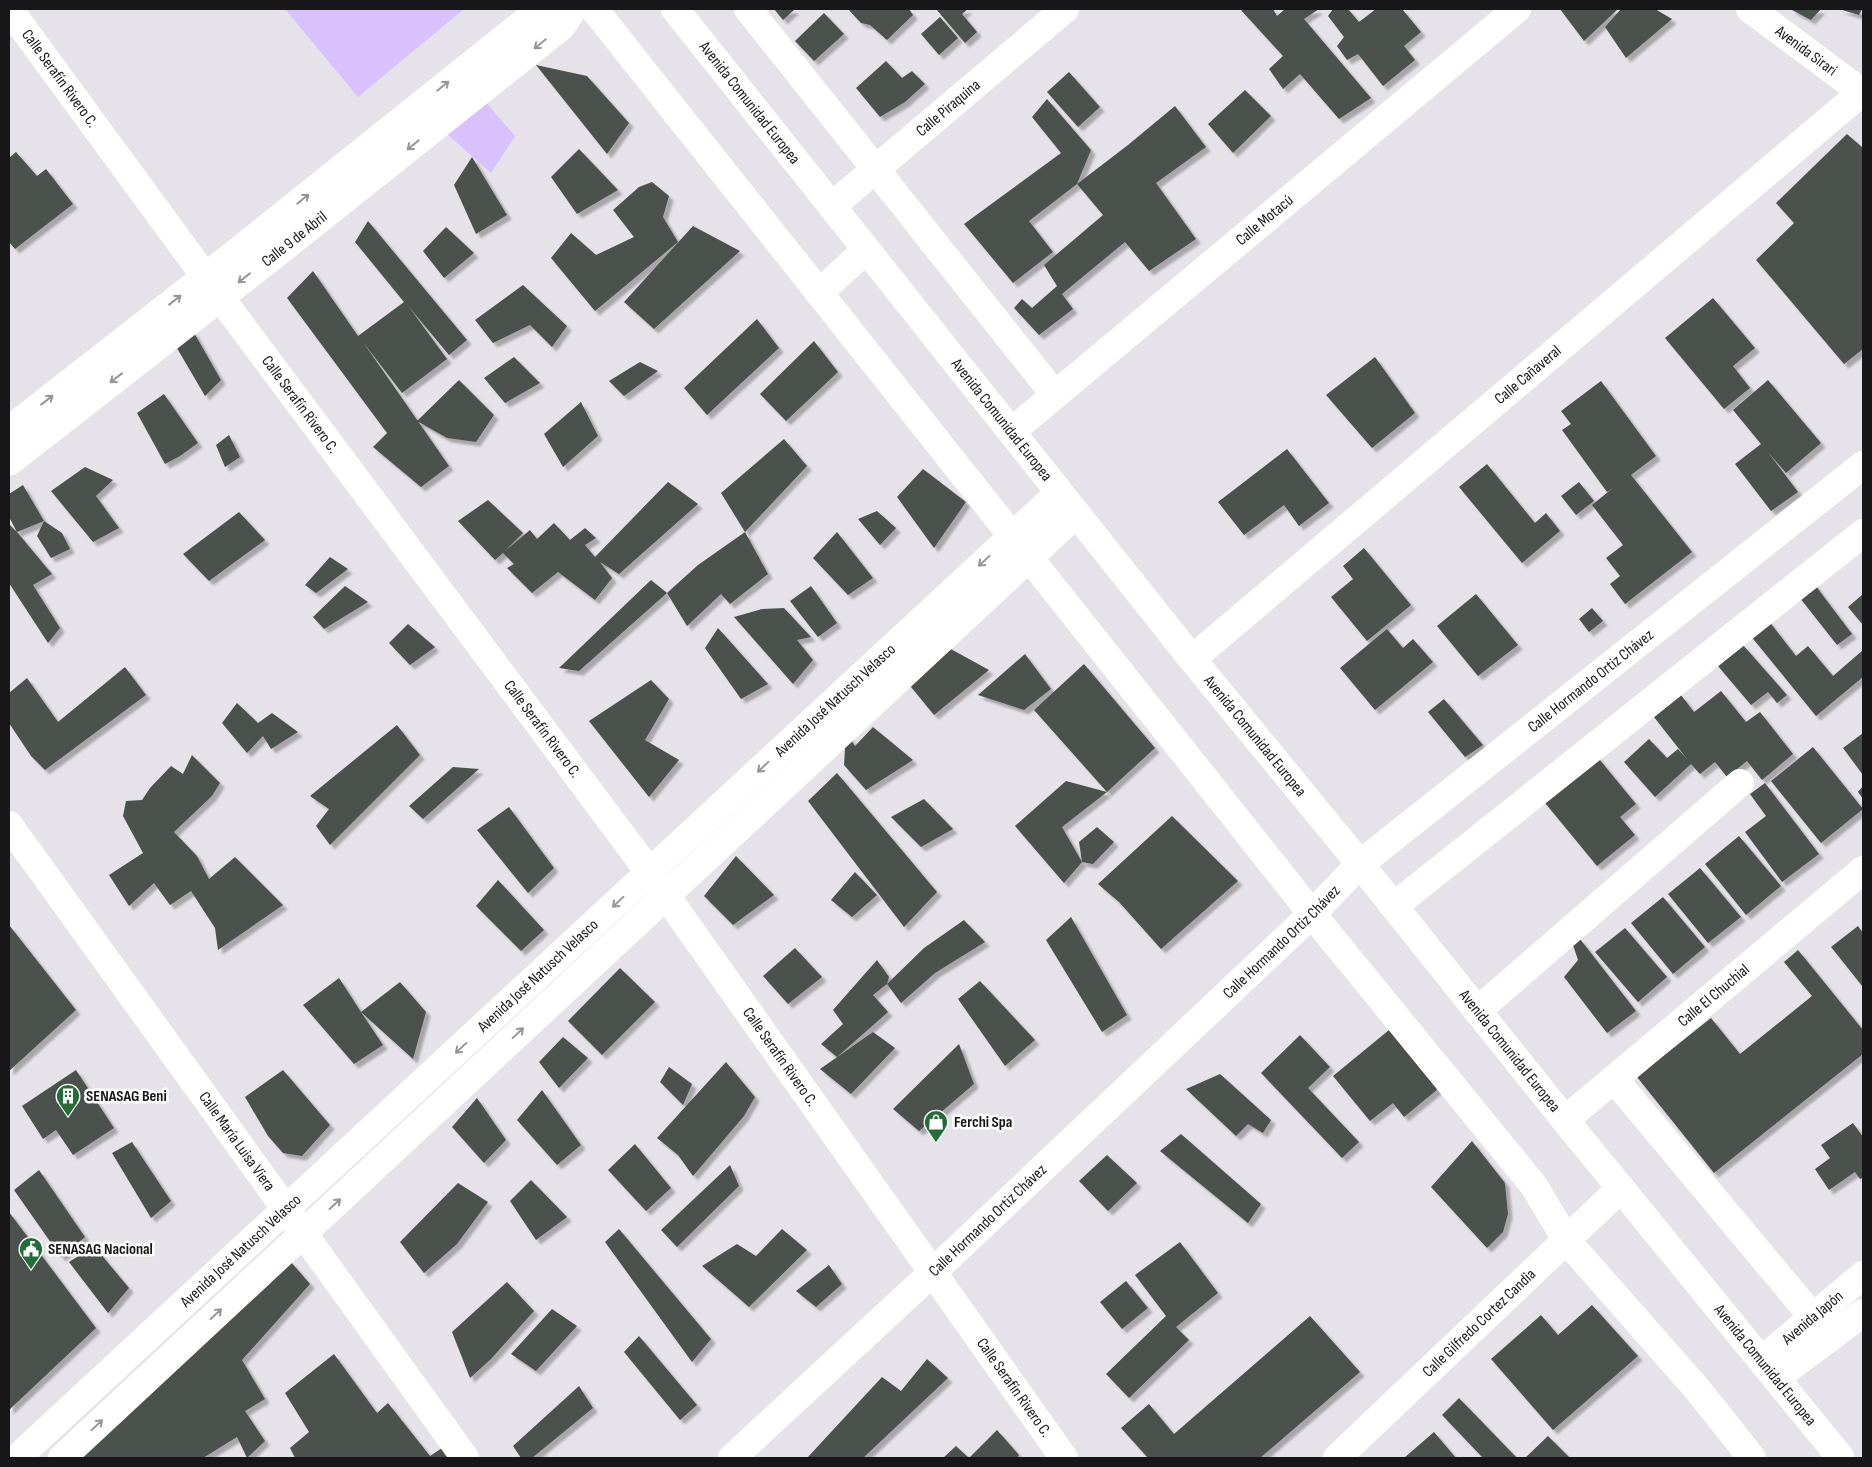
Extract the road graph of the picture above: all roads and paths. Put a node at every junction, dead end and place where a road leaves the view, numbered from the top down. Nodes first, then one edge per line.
1 (9, 9) edge
2 (541, 9) edge
3 (573, 9) edge
4 (594, 9) edge
5 (675, 9) edge
6 (748, 9) edge
7 (1065, 9) edge
8 (1517, 9) edge
9 (1750, 9) edge
10 (1863, 91) edge
11 (875, 169) junction
12 (832, 206) junction
13 (866, 250) junction
14 (212, 287) junction
15 (819, 294) junction
16 (1055, 395) junction
17 (9, 430) edge
18 (1012, 431) junction
19 (9, 462) edge
20 (1863, 465) edge
21 (1059, 493) junction
22 (1076, 514) junction
23 (1863, 533) edge
24 (1011, 536) junction
25 (1028, 558) junction
26 (1192, 659) junction
27 (1740, 783) dead end
28 (9, 825) edge
29 (1360, 864) junction
30 (1863, 870) edge
31 (650, 873) junction
32 (666, 896) junction
33 (1394, 906) junction
34 (1312, 914) junction
35 (1477, 1011) junction
36 (1614, 1079) junction
37 (1565, 1120) junction
38 (1621, 1188) junction
39 (286, 1210) junction
40 (303, 1234) junction
41 (1567, 1241) junction
42 (932, 1272) junction
43 (1863, 1275) edge
44 (1863, 1313) edge
45 (1812, 1316) junction
46 (1829, 1338) junction
47 (1770, 1369) junction
48 (17, 1458) edge
49 (62, 1458) edge
50 (465, 1458) edge
51 (732, 1458) edge
52 (1064, 1458) edge
53 (1337, 1458) edge
54 (1752, 1458) edge
55 (1841, 1458) edge

1 - 14 main road, Calle Serafín Rivero C.
14 -> 2 main road, Calle 9 de Abril
3 -> 14 main road, Calle 9 de Abril
4 - 15 main road
5 - 12 main road, Avenida Comunidad Europea
6 - 11 main road
7 - 11 main road, Calle Piraquina
8 - 16 main road, Calle Motacú
9 - 10 main road, Avenida Sirari
10 - 26 main road, Calle Cañaveral
11 - 12 main road, Calle Piraquina
11 - 16 main road
12 - 13 main road, Avenida Comunidad Europea
13 - 15 main road
13 - 18 main road, Avenida Comunidad Europea
17 -> 14 main road, Calle 9 de Abril
14 -> 19 main road, Calle 9 de Abril
14 - 31 main road, Calle Serafín Rivero C.
15 - 24 main road
16 - 18 main road, Calle Motacú
18 - 21 main road, Avenida Comunidad Europea
20 - 29 main road, Calle Hormando Ortiz Chávez
21 - 22 main road, Avenida Comunidad Europea
21 - 24 main road, Avenida José Natusch Velasco
22 - 25 main road, Avenida José Natusch Velasco
22 - 26 main road, Avenida Comunidad Europea
23 - 33 main road
24 - 25 main road
24 -> 31 main road, Avenida José Natusch Velasco
25 - 32 main road, Avenida José Natusch Velasco
25 - 34 main road
26 - 29 main road, Avenida Comunidad Europea
27 - 35 main road
28 - 39 main road, Calle María Luisa Viera
29 - 33 main road, Avenida Comunidad Europea
29 - 34 main road, Calle Hormando Ortiz Chávez
30 - 36 main road, Calle El Chuchial
31 - 32 main road, Calle Serafín Rivero C.
31 -> 39 main road, Avenida José Natusch Velasco
40 -> 32 main road, Avenida José Natusch Velasco
32 - 42 main road, Calle Serafín Rivero C.
33 - 35 main road, Avenida Comunidad Europea
34 - 41 main road
34 - 42 main road, Calle Hormando Ortiz Chávez
35 - 37 main road, Avenida Comunidad Europea
36 - 37 main road, Calle El Chuchial
36 - 45 main road
37 - 38 main road, Avenida Comunidad Europea
38 - 41 main road, Calle Gilfredo Cortez Candia
38 - 47 main road, Avenida Comunidad Europea
39 - 40 main road, Calle María Luisa Viera
39 - 48 main road, Avenida José Natusch Velasco
49 -> 40 main road, Avenida José Natusch Velasco
40 - 50 main road, Calle María Luisa Viera
41 - 53 main road, Calle Gilfredo Cortez Candia
41 - 54 main road
42 - 51 main road, Calle Hormando Ortiz Chávez
42 - 52 main road, Calle Serafín Rivero C.
43 - 45 main road, Avenida Japón
44 - 46 main road, Avenida Japón
45 - 46 main road
45 - 47 main road, Avenida Japón
46 - 47 main road, Avenida Japón
47 - 55 main road, Avenida Comunidad Europea

